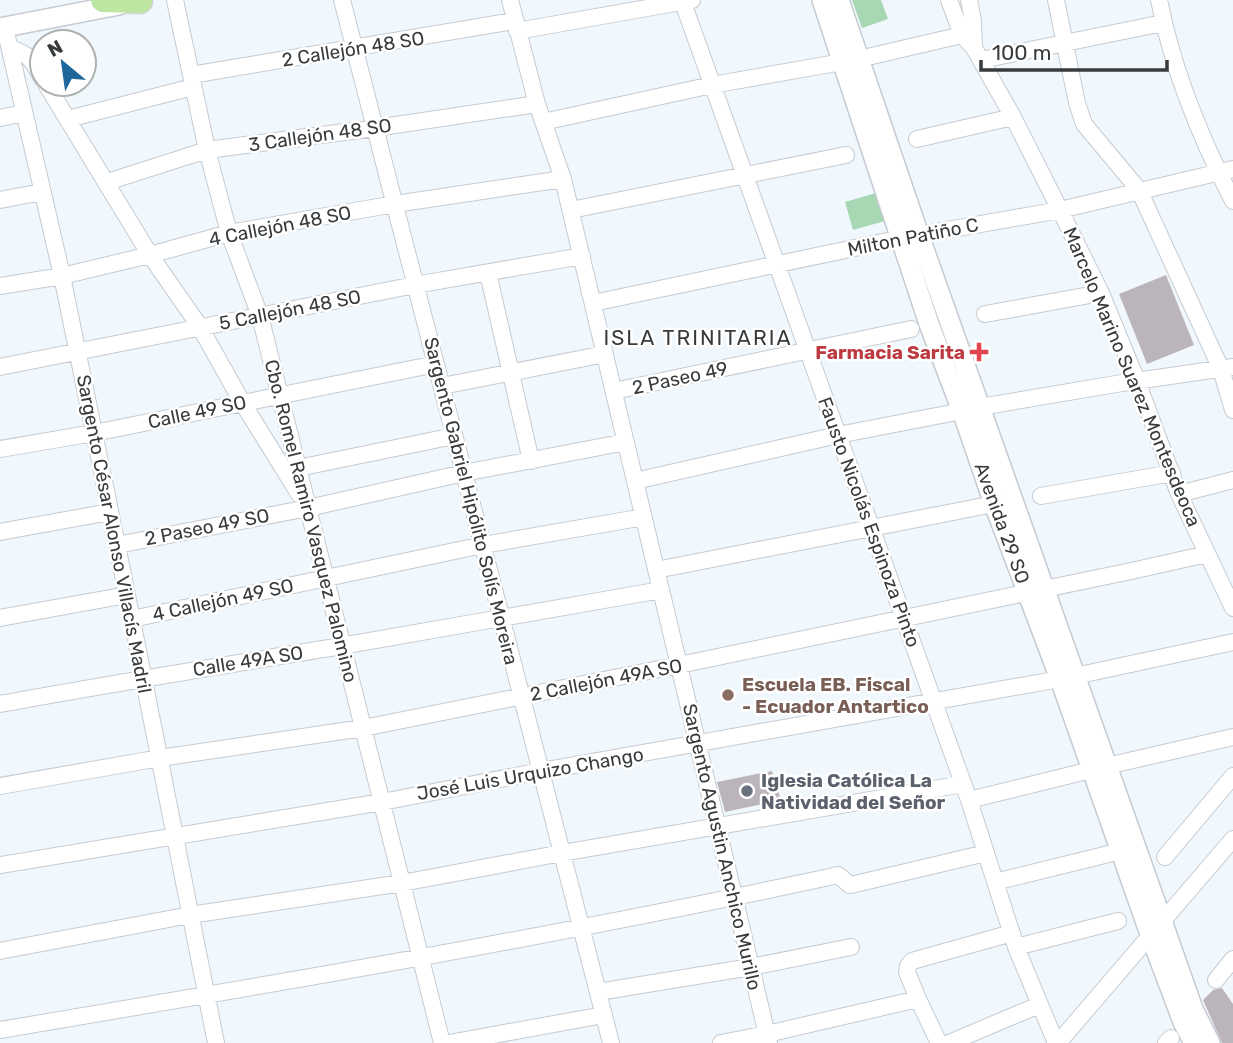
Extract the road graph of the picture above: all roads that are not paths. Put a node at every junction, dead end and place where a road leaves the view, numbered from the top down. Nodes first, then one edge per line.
1 (103, 0) edge
2 (142, 0) edge
3 (175, 0) edge
4 (342, 0) edge
5 (510, 0) edge
6 (822, 0) edge
7 (839, 0) edge
8 (949, 0) edge
9 (969, 0) edge
10 (1056, 0) edge
11 (1159, 0) edge
12 (685, 1) edge
13 (1163, 23) junction
14 (516, 26) junction
15 (2, 28) edge
16 (962, 35) junction
17 (1065, 44) junction
18 (10, 48) junction
19 (355, 49) junction
20 (978, 54) junction
21 (28, 55) edge
22 (851, 60) junction
23 (192, 81) junction
24 (712, 85) junction
25 (55, 98) edge
26 (537, 104) junction
27 (24, 113) junction
28 (1013, 117) junction
29 (0, 118) edge
30 (68, 119) junction
31 (543, 122) junction
32 (375, 128) junction
33 (917, 139) dead end
34 (207, 150) junction
35 (846, 155) dead end
36 (1226, 171) edge
37 (745, 175) junction
38 (563, 179) junction
39 (107, 182) junction
40 (1139, 190) junction
41 (42, 192) junction
42 (0, 200) edge
43 (1233, 201) edge
44 (395, 204) junction
45 (571, 210) junction
46 (1060, 210) junction
47 (229, 233) junction
48 (911, 236) junction
49 (150, 256) junction
50 (582, 256) junction
51 (777, 265) junction
52 (488, 273) junction
53 (62, 276) junction
54 (415, 285) junction
55 (0, 286) edge
56 (1101, 293) junction
57 (593, 303) junction
58 (985, 314) dead end
59 (260, 316) junction
60 (200, 327) junction
61 (911, 329) dead end
62 (808, 351) junction
63 (78, 353) junction
64 (605, 354) junction
65 (436, 364) junction
66 (0, 367) edge
67 (1227, 368) edge
68 (511, 373) junction
69 (1137, 381) junction
70 (442, 386) junction
71 (614, 391) junction
72 (280, 395) junction
73 (243, 402) junction
74 (971, 409) junction
75 (1233, 410) edge
76 (94, 433) junction
77 (838, 435) junction
78 (454, 436) junction
79 (626, 442) junction
80 (0, 449) edge
81 (531, 461) junction
82 (298, 468) junction
83 (464, 473) junction
84 (1172, 473) junction
85 (1233, 480) edge
86 (635, 481) junction
87 (1179, 494) junction
88 (1041, 496) dead end
89 (994, 504) junction
90 (308, 508) junction
91 (110, 512) junction
92 (644, 517) junction
93 (871, 528) junction
94 (0, 532) edge
95 (117, 545) junction
96 (483, 545) junction
97 (1207, 554) junction
98 (656, 570) junction
99 (326, 579) junction
100 (661, 590) junction
101 (1036, 591) junction
102 (127, 595) junction
103 (1233, 608) edge
104 (501, 617) junction
105 (0, 618) edge
106 (904, 618) junction
107 (132, 619) junction
108 (1233, 642) edge
109 (342, 645) junction
110 (679, 665) junction
111 (143, 678) junction
112 (1068, 678) junction
113 (522, 696) junction
114 (933, 701) junction
115 (0, 704) edge
116 (363, 728) junction
117 (1233, 737) edge
118 (698, 744) junction
119 (160, 758) junction
120 (1099, 768) junction
121 (541, 771) junction
122 (1233, 776) edge
123 (0, 786) edge
124 (966, 792) junction
125 (382, 802) junction
126 (718, 827) junction
127 (174, 835) junction
128 (1233, 839) edge
129 (1121, 851) junction
130 (562, 853) junction
131 (986, 853) junction
132 (1165, 857) dead end
133 (0, 865) edge
134 (995, 882) junction
135 (402, 883) junction
136 (734, 898) junction
137 (190, 915) junction
138 (1118, 921) dead end
139 (581, 927) junction
140 (1156, 929) junction
141 (1014, 940) junction
142 (851, 947) dead end
143 (0, 951) edge
144 (421, 958) junction
145 (1233, 959) edge
146 (751, 967) junction
147 (1216, 979) dead end
148 (598, 992) junction
149 (207, 995) junction
150 (918, 999) junction
151 (1039, 1005) junction
152 (604, 1015) junction
153 (0, 1030) edge
154 (768, 1039) edge
155 (216, 1043) edge
156 (442, 1043) edge
157 (449, 1043) edge
158 (611, 1043) edge
159 (721, 1043) edge
160 (939, 1043) edge
161 (950, 1043) edge
162 (1057, 1043) edge
163 (1194, 1043) edge
164 (1210, 1043) edge

1 - 2 highway
2 - 15 street
3 - 23 street, Cbo. Romel Ramiro Vasquez Palomino
4 - 19 street, Sargento Gabriel Hipólito Solís Moreira
5 - 14 street, Sargento Agustin Anchico Murillo
6 - 22 street, Avenida 29 SO
7 - 22 street, Avenida 29 SO
8 - 16 street, Marcelo Marino Suarez Montesdeoca
9 - 20 street
10 - 17 street
11 - 13 street
12 - 14 street, 2 Callejón 48 SO
12 - 24 street, Fausto Nicolás Espinoza Pinto
13 - 17 street
13 - 36 street
14 - 19 street, 2 Callejón 48 SO
14 - 26 street, Sargento Agustin Anchico Murillo
15 - 18 street, Sargento César Alonso Villacís Madril
16 - 20 street, Marcelo Marino Suarez Montesdeoca
16 - 22 street
17 - 20 street
17 - 40 street
18 - 21 street
18 - 27 street, Sargento César Alonso Villacís Madril
19 - 23 street, 2 Callejón 48 SO
19 - 32 street, Sargento Gabriel Hipólito Solís Moreira
20 - 28 street, Marcelo Marino Suarez Montesdeoca
22 - 24 street
22 - 48 street, Avenida 29 SO
23 - 30 street, 2 Callejón 48 SO
23 - 34 street, Cbo. Romel Ramiro Vasquez Palomino
24 - 31 street
24 - 37 street, Fausto Nicolás Espinoza Pinto
25 - 30 street
26 - 31 street, Sargento Agustin Anchico Murillo
26 - 32 street, 3 Callejón 48 SO
27 - 29 street
27 - 41 street, Sargento César Alonso Villacís Madril
28 - 33 street
28 - 46 street, Marcelo Marino Suarez Montesdeoca
30 - 39 street
31 - 38 street, Sargento Agustin Anchico Murillo
32 - 34 street, 3 Callejón 48 SO
32 - 44 street, Sargento Gabriel Hipólito Solís Moreira
34 - 39 street, 3 Callejón 48 SO
34 - 47 street, Cbo. Romel Ramiro Vasquez Palomino
35 - 37 street
36 - 40 street, Milton Patiño C
36 - 43 street
37 - 45 street
37 - 51 street, Fausto Nicolás Espinoza Pinto
38 - 44 street, 4 Callejón 48 SO
38 - 45 street, Sargento Agustin Anchico Murillo
39 - 49 street
40 - 46 street, Milton Patiño C
40 - 67 street
41 - 42 street
41 - 53 street, Sargento César Alonso Villacís Madril
44 - 47 street, 4 Callejón 48 SO
44 - 54 street, Sargento Gabriel Hipólito Solís Moreira
45 - 50 street, Sargento Agustin Anchico Murillo
46 - 48 street, Milton Patiño C
46 - 56 street, Marcelo Marino Suarez Montesdeoca
47 - 49 street, 4 Callejón 48 SO
47 - 59 street, Cbo. Romel Ramiro Vasquez Palomino
48 - 51 street, Milton Patiño C
48 - 74 street, Avenida 29 SO
49 - 53 street, 4 Callejón 48 SO
49 - 60 street
50 - 52 street, 5 Callejón 48 SO
50 - 57 street, Sargento Agustin Anchico Murillo
51 - 57 street, Milton Patiño C
51 - 62 street, Fausto Nicolás Espinoza Pinto
52 - 54 street, 5 Callejón 48 SO
52 - 68 street
53 - 55 street, 4 Callejón 48 SO
53 - 63 street, Sargento César Alonso Villacís Madril
54 - 59 street, 5 Callejón 48 SO
54 - 65 street, Sargento Gabriel Hipólito Solís Moreira
56 - 58 street
56 - 69 street, Marcelo Marino Suarez Montesdeoca
57 - 64 street, Sargento Agustin Anchico Murillo
59 - 60 street, 5 Callejón 48 SO
59 - 72 street, Cbo. Romel Ramiro Vasquez Palomino
60 - 63 street, 5 Callejón 48 SO
60 - 73 street
61 - 62 street, 2 Paseo 49
62 - 71 street, 2 Paseo 49
62 - 77 street, Fausto Nicolás Espinoza Pinto
63 - 66 street, 5 Callejón 48 SO
63 - 76 street, Sargento César Alonso Villacís Madril
64 - 68 street
64 - 71 street, Sargento Agustin Anchico Murillo
65 - 70 street, Sargento Gabriel Hipólito Solís Moreira
65 - 72 street, Calle 49 SO
67 - 69 street
67 - 75 street
68 - 70 street
68 - 81 street
69 - 74 street
69 - 84 street, Marcelo Marino Suarez Montesdeoca
70 - 78 street, Sargento Gabriel Hipólito Solís Moreira
71 - 79 street, Sargento Agustin Anchico Murillo
72 - 73 street, Calle 49 SO
72 - 82 street, Cbo. Romel Ramiro Vasquez Palomino
73 - 76 street, Calle 49 SO
73 - 90 street
74 - 77 street
74 - 89 street, Avenida 29 SO
74 - 101 street, Avenida 29 SO
76 - 80 street, Calle 49 SO
76 - 91 street, Sargento César Alonso Villacís Madril
77 - 86 street
77 - 93 street, Fausto Nicolás Espinoza Pinto
78 - 82 street
78 - 83 street, Sargento Gabriel Hipólito Solís Moreira
79 - 81 street, 2 Paseo 49 SO
79 - 86 street, Sargento Agustin Anchico Murillo
81 - 83 street, 2 Paseo 49 SO
82 - 90 street, Cbo. Romel Ramiro Vasquez Palomino
83 - 90 street, 2 Paseo 49 SO
83 - 96 street, Sargento Gabriel Hipólito Solís Moreira
84 - 87 street, Marcelo Marino Suarez Montesdeoca
84 - 88 street
85 - 87 street
86 - 92 street, Sargento Agustin Anchico Murillo
87 - 97 street, Marcelo Marino Suarez Montesdeoca
89 - 93 street
89 - 101 street, Avenida 29 SO
90 - 95 street, 2 Paseo 49 SO
90 - 99 street, Cbo. Romel Ramiro Vasquez Palomino
91 - 94 street
91 - 95 street, Sargento César Alonso Villacís Madril
92 - 96 street, 4 Callejón 49 SO
92 - 98 street, Sargento Agustin Anchico Murillo
93 - 98 street
93 - 106 street, Fausto Nicolás Espinoza Pinto
95 - 102 street, Sargento César Alonso Villacís Madril
96 - 99 street, 4 Callejón 49 SO
96 - 104 street, Sargento Gabriel Hipólito Solís Moreira
97 - 101 street, 2 Callejón 49A SO
97 - 103 street, Marcelo Marino Suarez Montesdeoca
98 - 100 street, Sargento Agustin Anchico Murillo
99 - 107 street, 4 Callejón 49 SO
99 - 109 street, Cbo. Romel Ramiro Vasquez Palomino
100 - 104 street, Calle 49A SO
100 - 110 street, Sargento Agustin Anchico Murillo
101 - 106 street, 2 Callejón 49A SO
101 - 112 street, Avenida 29 SO
102 - 105 street, 4 Callejón 49 SO
102 - 107 street, Sargento César Alonso Villacís Madril
104 - 109 street, Calle 49A SO
104 - 113 street, Sargento Gabriel Hipólito Solís Moreira
106 - 110 street, 2 Callejón 49A SO
106 - 114 street, Fausto Nicolás Espinoza Pinto
107 - 111 street, Sargento César Alonso Villacís Madril
108 - 112 street, José Luis Urquizo Chango
109 - 111 street, Calle 49A SO
109 - 116 street, Cbo. Romel Ramiro Vasquez Palomino
110 - 113 street, 2 Callejón 49A SO
110 - 118 street, Sargento Agustin Anchico Murillo
111 - 115 street, Calle 49A SO
111 - 119 street, Sargento César Alonso Villacís Madril
112 - 114 street, José Luis Urquizo Chango
112 - 120 street, Avenida 29 SO
113 - 116 street, 2 Callejón 49A SO
113 - 121 street, Sargento Gabriel Hipólito Solís Moreira
114 - 118 street, José Luis Urquizo Chango
114 - 124 street, Fausto Nicolás Espinoza Pinto
116 - 119 street, 2 Callejón 49A SO
116 - 125 street, Cbo. Romel Ramiro Vasquez Palomino
117 - 120 street
118 - 121 street, José Luis Urquizo Chango
118 - 126 street, Sargento Agustin Anchico Murillo
119 - 123 street, 2 Callejón 49A SO
119 - 127 street, Sargento César Alonso Villacís Madril
120 - 124 street
120 - 129 street, Avenida 29 SO
120 - 140 street, Avenida 29 SO
121 - 125 street, José Luis Urquizo Chango
121 - 130 street, Sargento Gabriel Hipólito Solís Moreira
122 - 132 street
124 - 126 street
124 - 131 street, Fausto Nicolás Espinoza Pinto
125 - 127 street, José Luis Urquizo Chango
125 - 135 street, Cbo. Romel Ramiro Vasquez Palomino
126 - 130 street
126 - 136 street, Sargento Agustin Anchico Murillo
127 - 133 street, José Luis Urquizo Chango
127 - 137 street, Sargento César Alonso Villacís Madril
128 - 140 street
129 - 134 street
129 - 140 street, Avenida 29 SO
130 - 135 street
130 - 139 street, Sargento Gabriel Hipólito Solís Moreira
131 - 134 street, Fausto Nicolás Espinoza Pinto
131 - 136 street
134 - 141 street, Fausto Nicolás Espinoza Pinto
135 - 137 street
135 - 144 street, Cbo. Romel Ramiro Vasquez Palomino
136 - 139 street
136 - 146 street, Sargento Agustin Anchico Murillo
137 - 143 street
137 - 149 street, Sargento César Alonso Villacís Madril
138 - 141 street
139 - 144 street
139 - 148 street, Sargento Gabriel Hipólito Solís Moreira
140 - 162 street
140 - 163 street, Avenida 29 SO
140 - 164 street, Avenida 29 SO
141 - 150 street
141 - 151 street, Fausto Nicolás Espinoza Pinto
142 - 146 street
144 - 149 street
144 - 156 street, Cbo. Romel Ramiro Vasquez Palomino
145 - 147 street
146 - 148 street
146 - 154 street, Sargento Agustin Anchico Murillo
148 - 152 street, Sargento Gabriel Hipólito Solís Moreira
149 - 153 street
149 - 155 street, Sargento César Alonso Villacís Madril
150 - 154 street
150 - 160 street
151 - 161 street
151 - 162 street, Fausto Nicolás Espinoza Pinto
152 - 157 street
152 - 158 street, Sargento Gabriel Hipólito Solís Moreira
154 - 159 street

